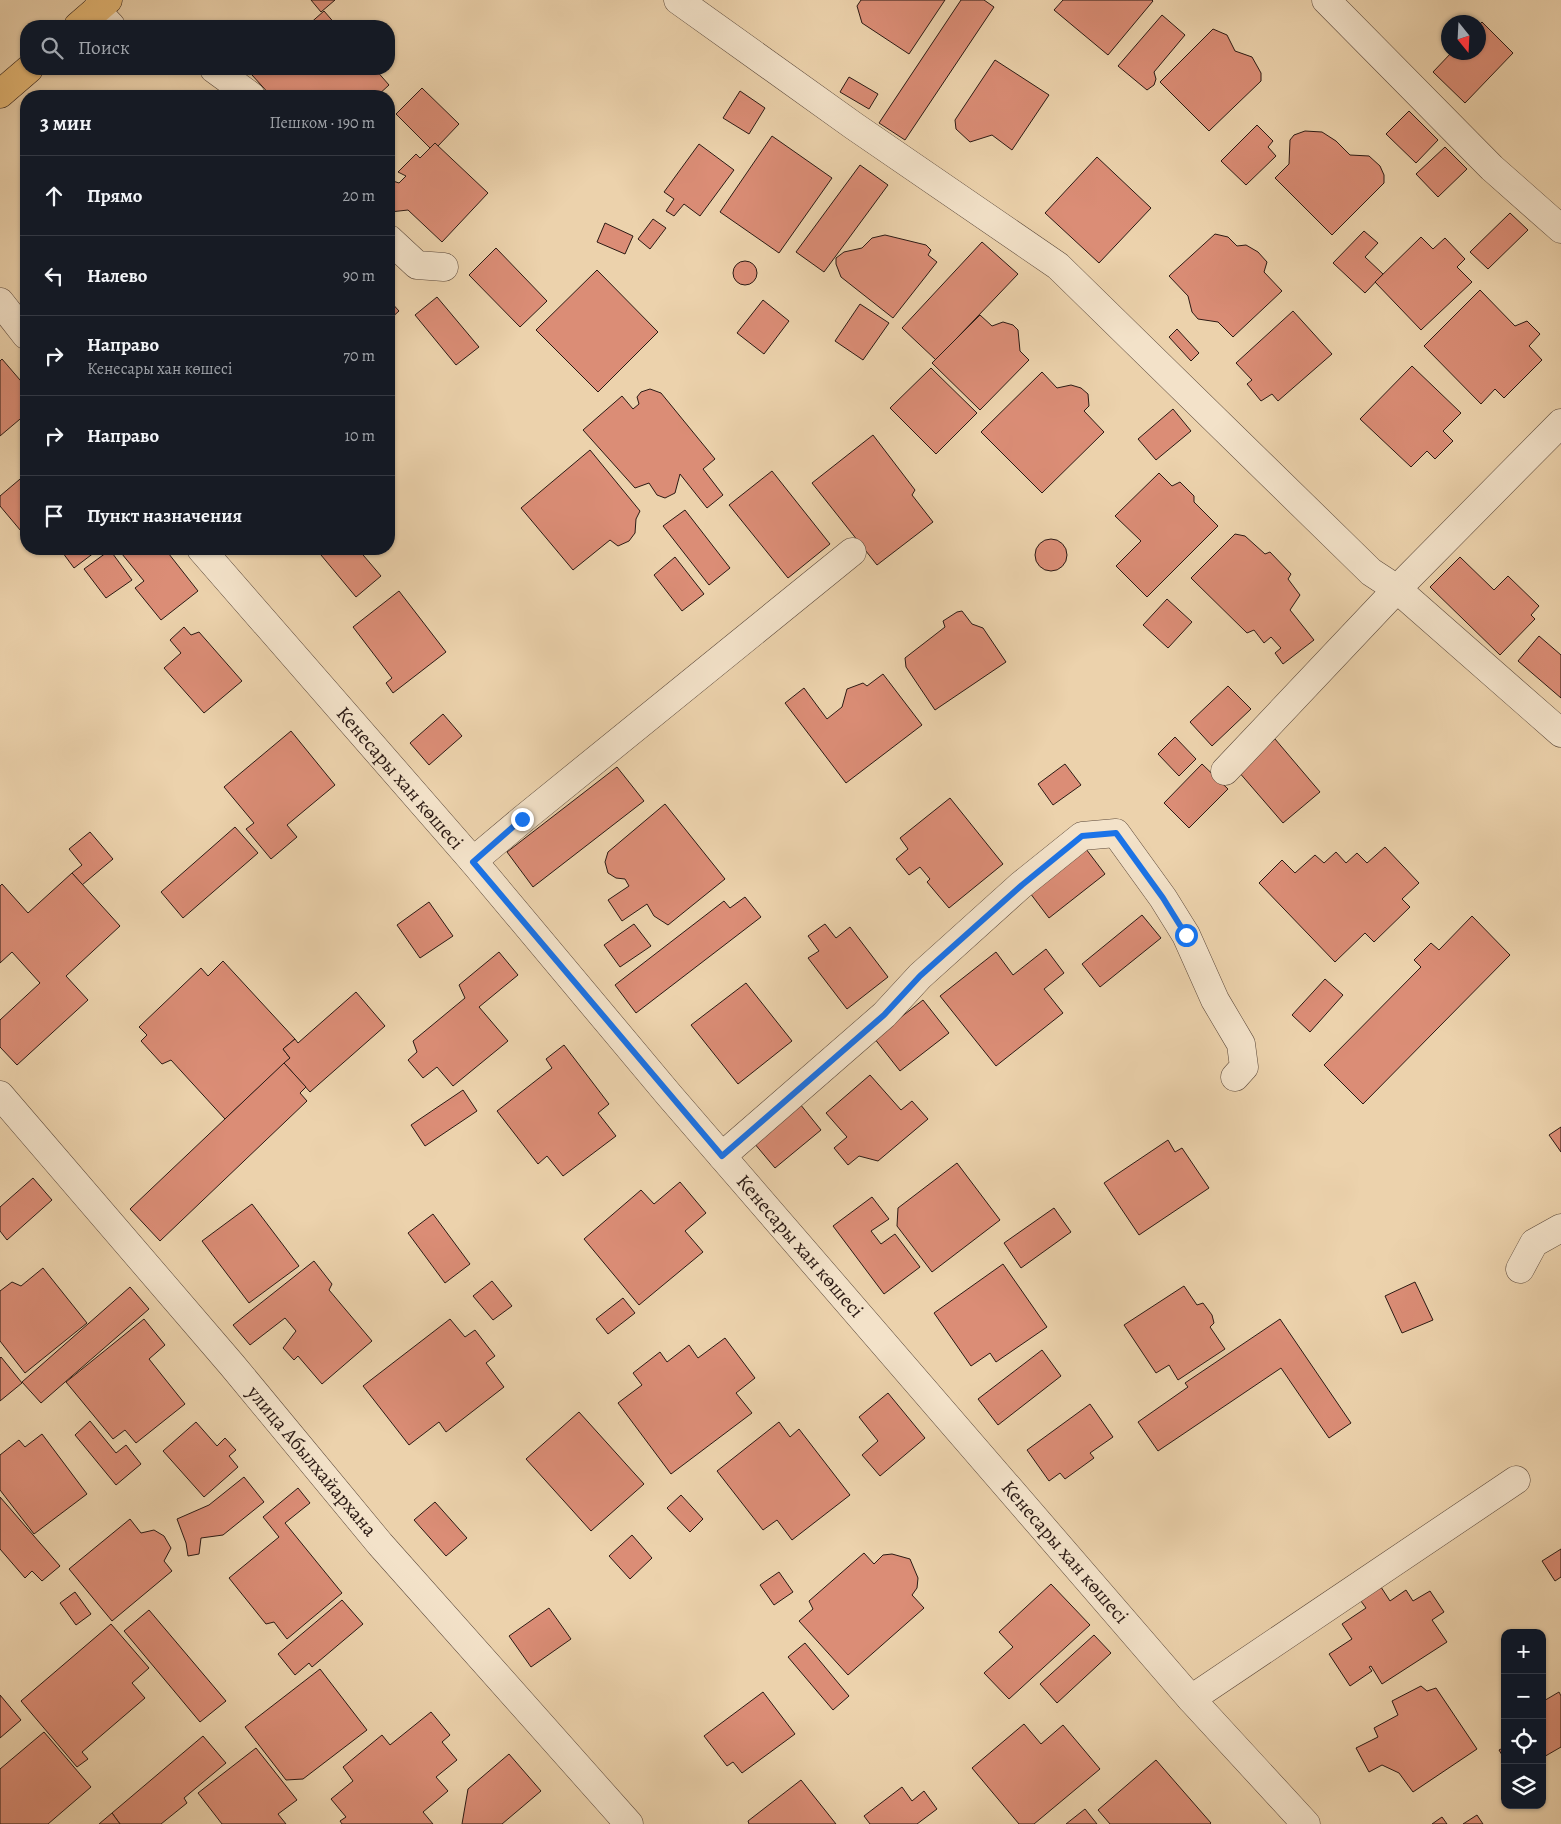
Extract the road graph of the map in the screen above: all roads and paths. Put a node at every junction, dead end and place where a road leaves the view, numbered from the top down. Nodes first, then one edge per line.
1 (678, 0) edge
2 (1326, 0) edge
3 (22, 75) edge
4 (222, 75) edge
5 (243, 90) edge
6 (0, 94) edge
7 (1561, 229) edge
8 (395, 245) edge
9 (444, 267) dead end
10 (0, 302) edge
11 (20, 327) edge
12 (1561, 423) edge
13 (852, 552) dead end
14 (206, 555) edge
15 (1397, 589) junction
16 (1561, 733) edge
17 (1225, 771) dead end
18 (473, 862) junction
19 (1235, 1077) dead end
20 (0, 1095) edge
21 (722, 1156) junction
22 (1561, 1228) edge
23 (1520, 1269) dead end
24 (1516, 1480) dead end
25 (1191, 1699) junction
26 (629, 1824) edge
27 (1306, 1824) edge

1 - 15 street
2 - 7 street
3 - 6 main road
4 - 5 street
8 - 9 street
10 - 11 street
12 - 15 street
13 - 18 street
14 - 18 street, Кенесары хан көшесі
15 - 16 street
15 - 17 street
18 - 21 street, Кенесары хан көшесі
19 - 21 street
20 - 26 street, улица Абылхайархана
21 - 25 street, Кенесары хан көшесі
22 - 23 street
24 - 25 street
25 - 27 street, Кенесары хан көшесі

